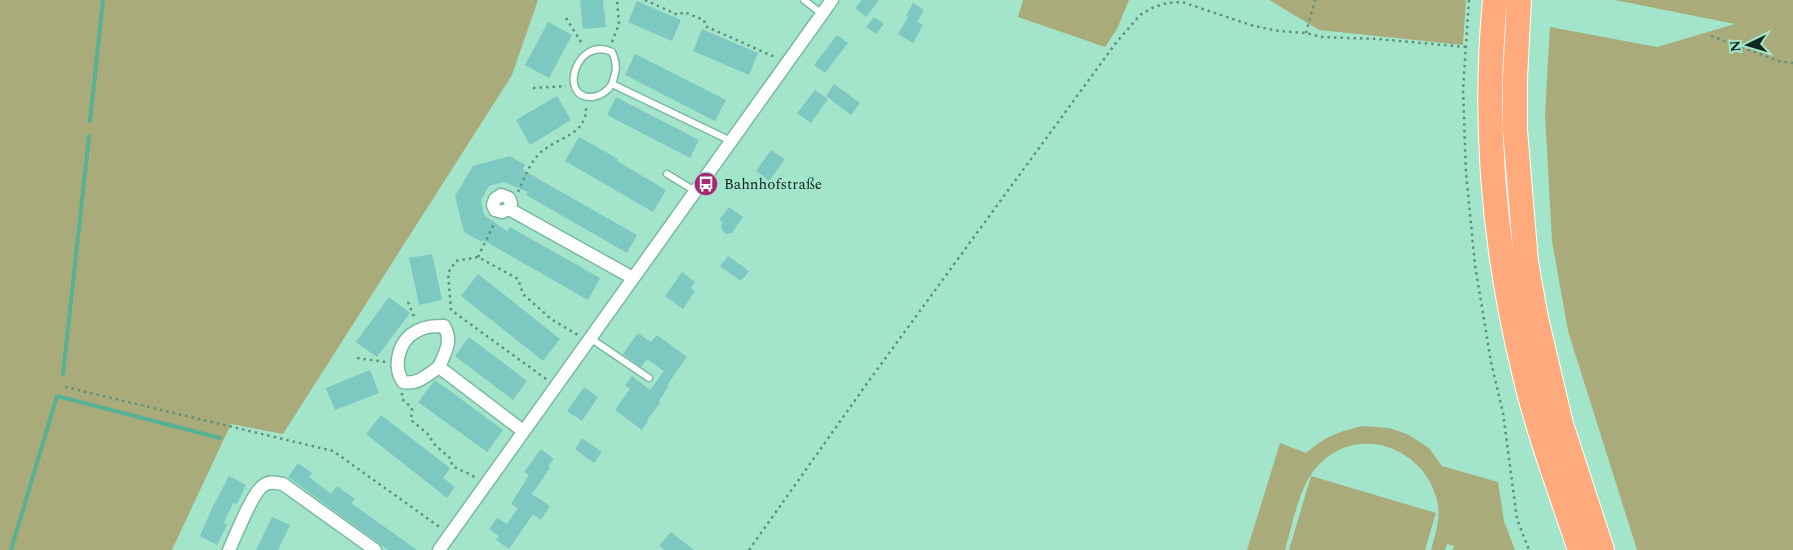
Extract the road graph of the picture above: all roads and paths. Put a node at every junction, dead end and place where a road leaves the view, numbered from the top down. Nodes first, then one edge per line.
1 (617, 0) edge
2 (645, 0) edge
3 (804, 0) edge
4 (832, 0) edge
5 (1314, 0) edge
6 (1469, 0) edge
7 (1494, 0) edge
8 (1519, 0) edge
9 (822, 14) junction
10 (566, 18) dead end
11 (1306, 33) junction
12 (1712, 36) dead end
13 (1466, 47) junction
14 (609, 51) junction
15 (588, 53) junction
16 (787, 62) junction
17 (1793, 63) edge
18 (612, 84) junction
19 (533, 88) dead end
20 (582, 96) junction
21 (731, 141) junction
22 (667, 174) dead end
23 (695, 191) junction
24 (506, 206) junction
25 (478, 257) junction
26 (633, 278) junction
27 (408, 302) dead end
28 (420, 330) junction
29 (589, 339) junction
30 (357, 358) dead end
31 (397, 364) junction
32 (439, 367) junction
33 (648, 378) dead end
34 (403, 382) junction
35 (555, 386) junction
36 (65, 388) dead end
37 (523, 431) junction
38 (485, 484) junction
39 (450, 535) junction
40 (229, 550) edge
41 (375, 550) edge
42 (439, 550) edge
43 (748, 550) edge
44 (1529, 550) edge
45 (1580, 550) edge
46 (1602, 550) edge

1 - 14 path
2 - 16 path
3 - 9 lane
4 - 9 street
5 - 11 path
6 - 13 path
7 - 45 highway
8 - 46 highway
9 - 16 street
10 - 15 path
11 - 13 path
11 - 43 path
12 - 17 path
13 - 44 path
14 - 15 lane
14 - 18 lane
15 - 20 lane
16 - 21 street
18 - 20 lane
18 - 21 lane
19 - 20 path
20 - 24 path
21 - 23 street
22 - 23 lane
23 - 26 street
24 - 25 path
24 - 26 street
25 - 29 path
25 - 35 path
26 - 29 street
27 - 28 path
28 - 31 street
28 - 32 street
29 - 33 lane
29 - 35 street
30 - 31 path
31 - 34 street
32 - 34 street
32 - 37 street
34 - 38 path
35 - 37 street
36 - 39 path
37 - 38 street
38 - 39 street
39 - 42 street
40 - 41 street

